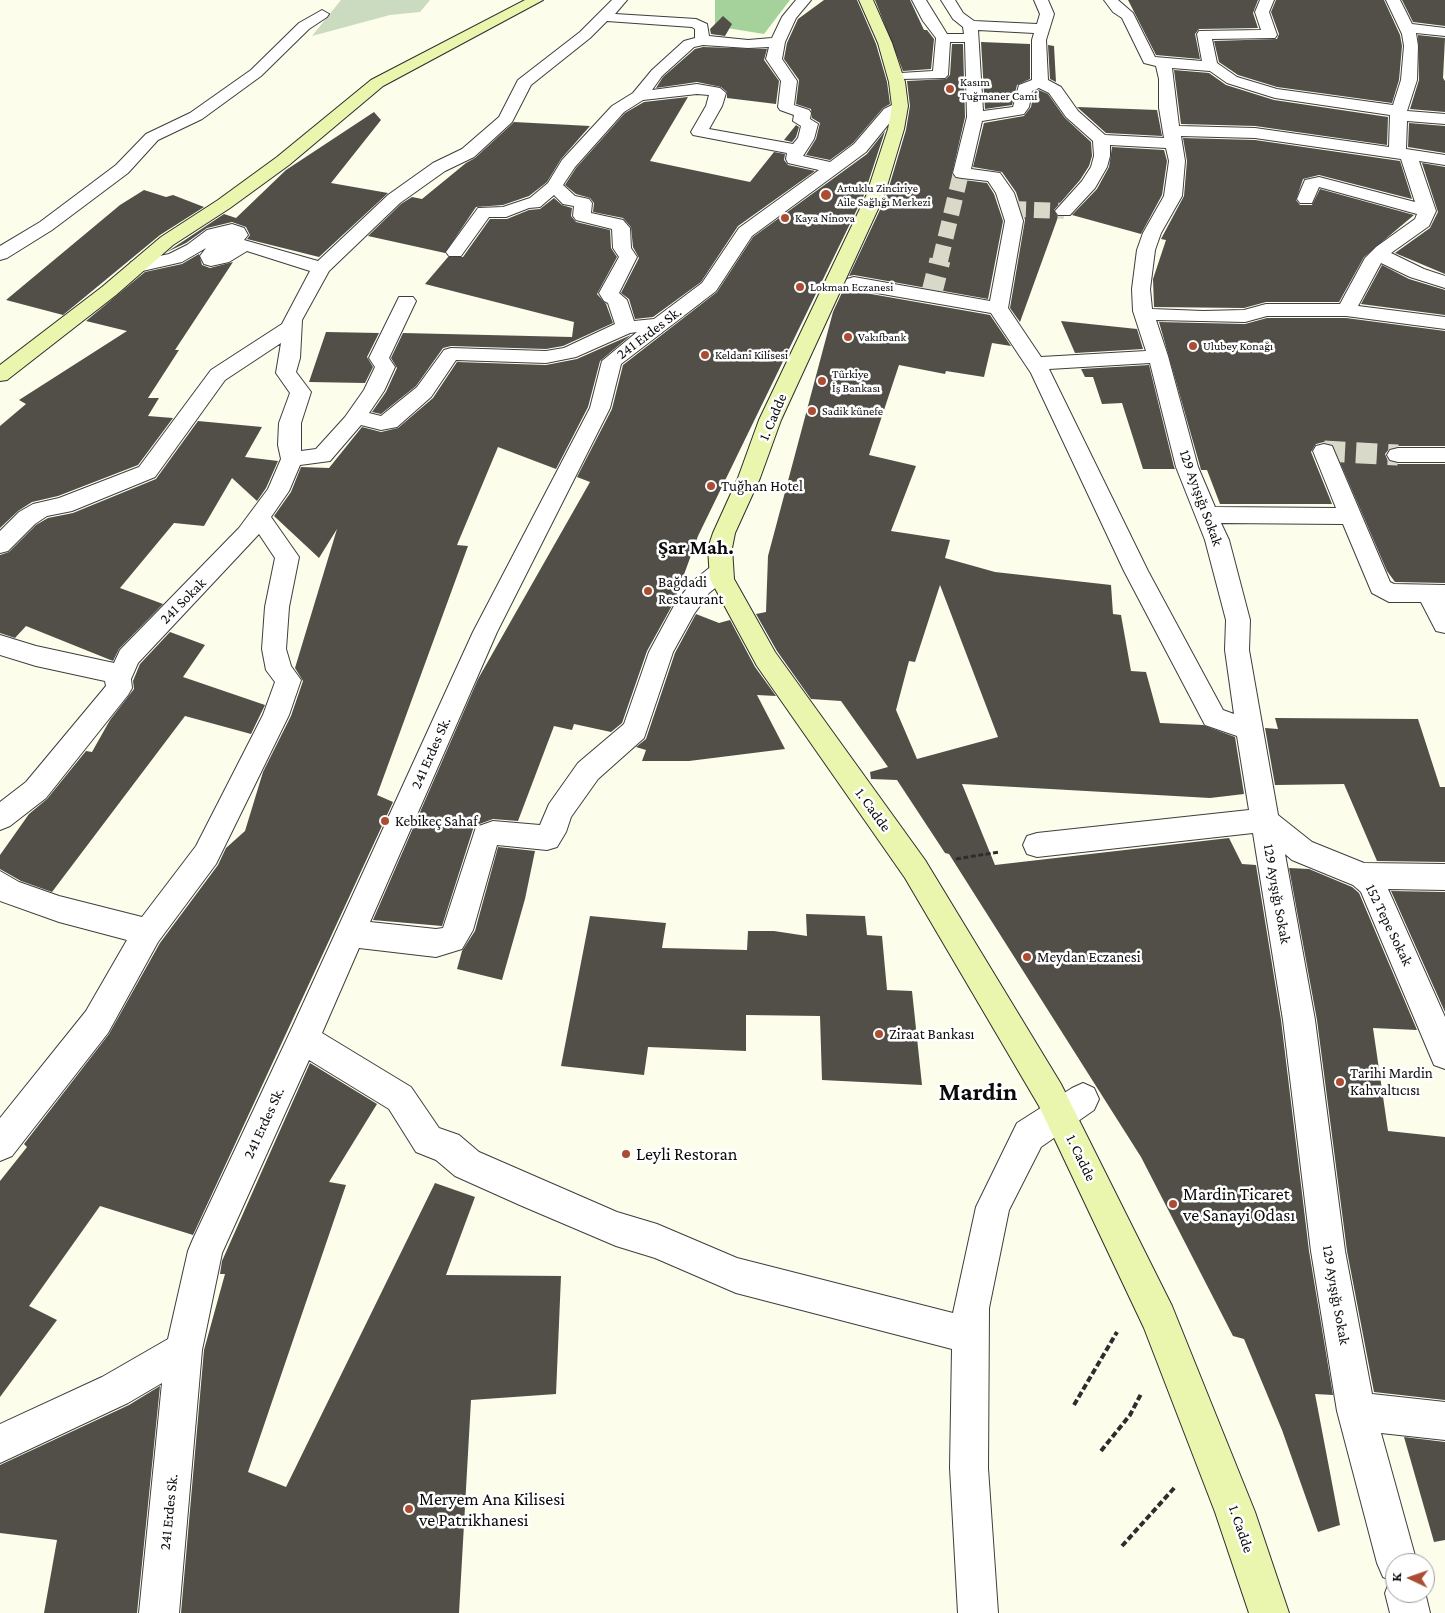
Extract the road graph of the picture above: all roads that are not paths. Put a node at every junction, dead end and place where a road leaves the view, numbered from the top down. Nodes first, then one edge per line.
1 (536, 0) edge
2 (620, 0) edge
3 (804, 0) edge
4 (866, 0) edge
5 (919, 0) edge
6 (948, 0) edge
7 (1041, 0) edge
8 (1111, 0) edge
9 (1266, 0) edge
10 (1392, 0) edge
11 (322, 14) dead end
12 (604, 16) junction
13 (1406, 28) junction
14 (1042, 29) junction
15 (971, 32) junction
16 (1445, 32) edge
17 (943, 38) junction
18 (702, 40) junction
19 (778, 42) junction
20 (1163, 63) junction
21 (1209, 66) junction
22 (906, 76) dead end
23 (1040, 82) junction
24 (639, 96) junction
25 (900, 106) junction
26 (1398, 113) junction
27 (975, 117) junction
28 (1445, 119) edge
29 (1172, 137) junction
30 (1101, 140) junction
31 (797, 150) junction
32 (1402, 154) junction
33 (1445, 160) edge
34 (833, 168) junction
35 (554, 186) junction
36 (1306, 199) dead end
37 (1064, 211) dead end
38 (1427, 211) junction
39 (455, 252) dead end
40 (0, 254) edge
41 (1379, 255) junction
42 (138, 266) junction
43 (321, 268) junction
44 (1445, 282) edge
45 (854, 283) dead end
46 (406, 301) dead end
47 (998, 308) junction
48 (1346, 310) junction
49 (1144, 314) junction
50 (1445, 323) edge
51 (659, 325) junction
52 (291, 327) junction
53 (626, 327) junction
54 (1158, 356) junction
55 (1035, 364) junction
56 (0, 375) edge
57 (355, 417) junction
58 (1324, 451) dead end
59 (1398, 455) tunnel mouth
60 (1445, 455) edge
61 (292, 459) junction
62 (1207, 515) junction
63 (1349, 516) junction
64 (260, 517) junction
65 (0, 545) edge
66 (721, 571) junction
67 (1436, 594) edge
68 (1445, 624) edge
69 (0, 645) edge
70 (121, 674) junction
71 (1249, 729) junction
72 (0, 818) edge
73 (1264, 820) junction
74 (1037, 845) road end
75 (1363, 876) junction
76 (1445, 877) edge
77 (0, 884) edge
78 (148, 932) junction
79 (350, 933) junction
80 (303, 1039) junction
81 (1445, 1054) edge
82 (1071, 1106) junction
83 (0, 1144) edge
84 (971, 1336) junction
85 (184, 1350) junction
86 (1356, 1411) junction
87 (1445, 1421) edge
88 (0, 1444) edge
89 (1395, 1553) edge
90 (159, 1613) edge
91 (978, 1613) edge
92 (1269, 1613) edge

1 - 42 main road
2 - 12 street
3 - 19 street
4 - 25 main road, 1. Cadde
5 - 17 street
6 - 15 street
7 - 14 street
8 - 20 street
9 - 21 street
10 - 13 street
11 - 40 street
12 - 18 street
12 - 43 street
13 - 16 street
13 - 26 street
14 - 15 street
14 - 23 street
15 - 17 street
15 - 27 street
17 - 22 street
18 - 19 street
18 - 24 street
19 - 31 street
20 - 21 street
20 - 29 street, 129 Ayışığı Sokak
21 - 26 street
23 - 27 street
23 - 30 street
24 - 31 street
24 - 35 street
25 - 34 street, 241 Erdes Sk.
25 - 66 main road, 1. Cadde
26 - 28 street
26 - 32 street
27 - 47 street
29 - 30 street
29 - 32 street
29 - 49 street, 129 Ayışığı Sokak
30 - 37 street
31 - 34 street
32 - 33 street
32 - 38 street
34 - 51 street, 241 Erdes Sk.
35 - 39 street
35 - 53 street
36 - 38 street
38 - 41 street
41 - 44 street
41 - 48 street
42 - 43 street
42 - 56 main road
43 - 52 street
45 - 47 street
46 - 57 street
47 - 55 street
48 - 49 street
48 - 50 street
49 - 54 street, 129 Ayışığı Sokak
51 - 53 street
51 - 79 street, 241 Erdes Sk.
52 - 61 street, 241 Sokak
52 - 65 street
53 - 57 street
54 - 55 street
54 - 62 street, 129 Ayışığı Sokak
55 - 71 street
57 - 61 street
58 - 63 street
59 - 60 street
61 - 64 street, 241 Sokak
62 - 63 street
62 - 71 street, 129 Ayışığı Sokak
63 - 67 street
64 - 70 street, 241 Sokak
64 - 78 street
66 - 79 street
66 - 82 main road, 1. Cadde
67 - 68 street
69 - 70 street
70 - 72 street, 241 Sokak
71 - 73 street, 129 Ayışığı Sokak
73 - 74 street
73 - 75 street, 152 Tepe Sokak
73 - 86 street, 129 Ayışığı Sokak
75 - 76 street
75 - 81 street, 152 Tepe Sokak
77 - 78 street
78 - 83 street
79 - 80 street, 241 Erdes Sk.
80 - 84 street
80 - 85 street, 241 Erdes Sk.
82 - 84 street
82 - 92 main road, 1. Cadde
84 - 91 street
85 - 88 street
85 - 90 street, 241 Erdes Sk.
86 - 87 street
86 - 89 street, 129 Ayışığı Sokak

